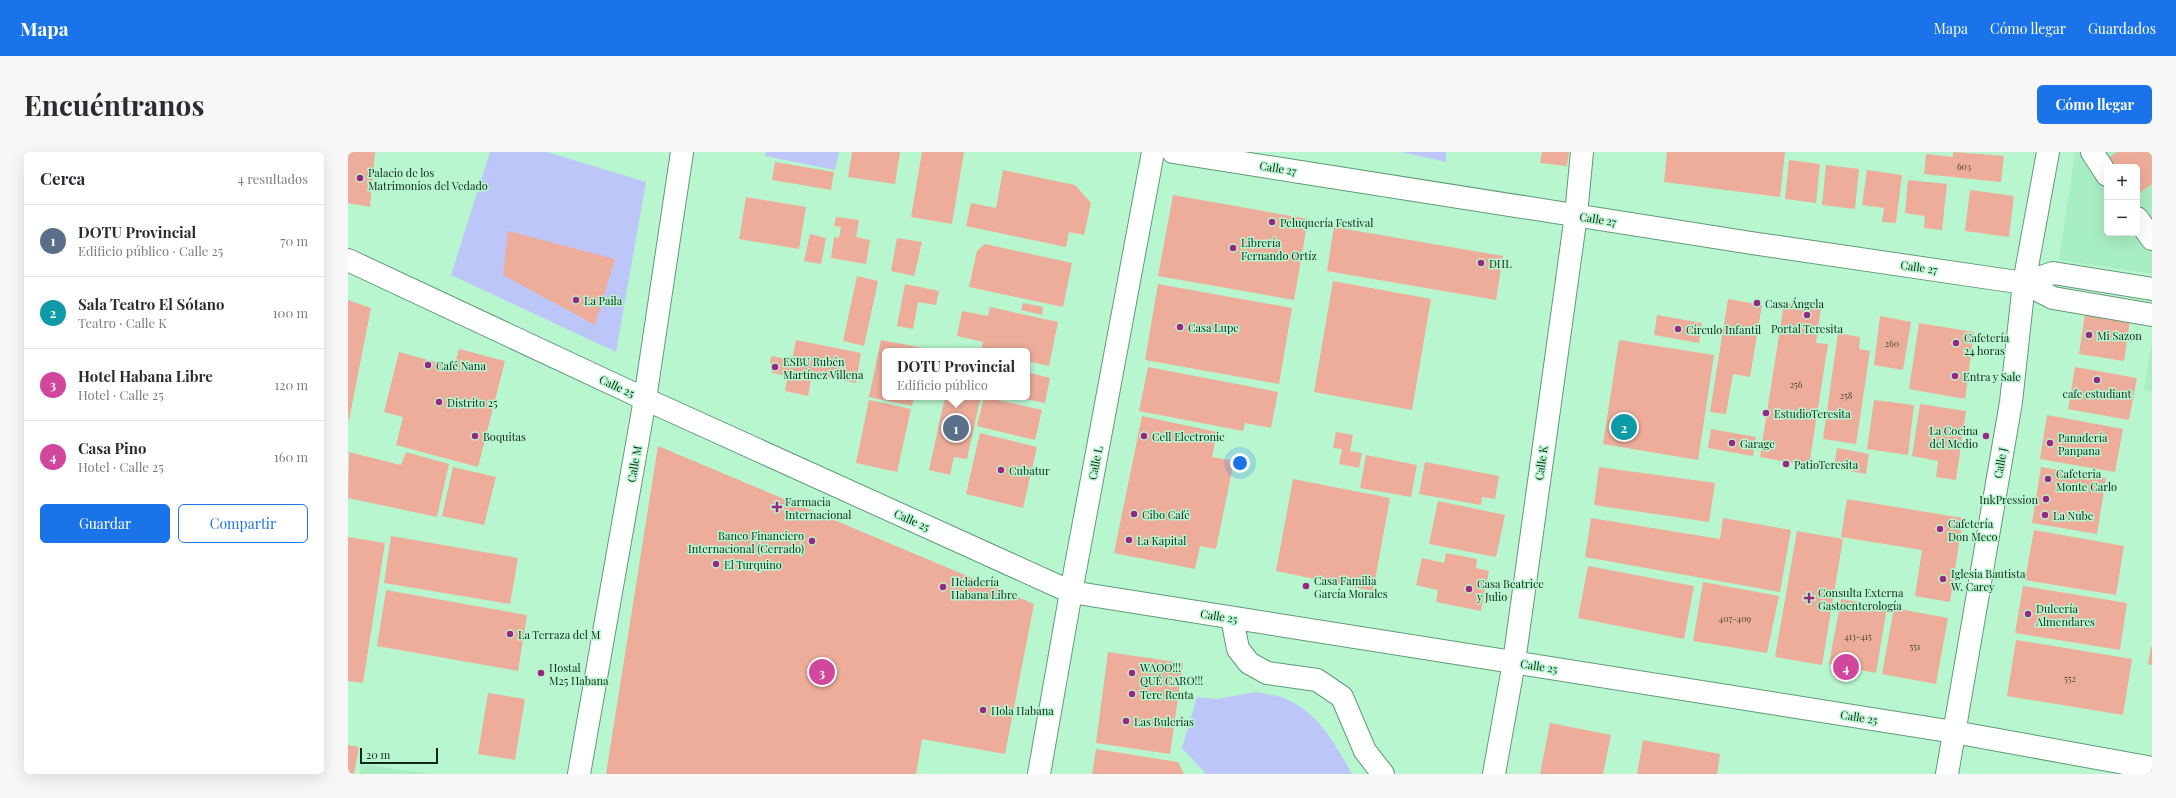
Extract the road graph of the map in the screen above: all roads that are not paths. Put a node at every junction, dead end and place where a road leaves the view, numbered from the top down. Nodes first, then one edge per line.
1 (682, 152) edge
2 (1153, 152) edge
3 (1173, 152) edge
4 (1582, 152) edge
5 (2048, 152) edge
6 (2092, 152) edge
7 (2104, 170) edge
8 (1576, 215) junction
9 (2140, 222) edge
10 (2152, 239) edge
11 (348, 260) edge
12 (2024, 283) junction
13 (2152, 289) edge
14 (2152, 315) edge
15 (645, 399) junction
16 (1070, 592) junction
17 (1232, 618) junction
18 (1514, 662) junction
19 (1954, 732) junction
20 (2152, 768) edge
21 (579, 774) edge
22 (1039, 774) edge
23 (1383, 774) edge
24 (1494, 774) edge
25 (1946, 774) edge

1 - 15 street, Calle M
2 - 16 street, Calle L
3 - 8 street, Calle 27
4 - 8 street, Calle K
5 - 12 street, Calle J
6 - 7 street
8 - 12 street, Calle 27
8 - 18 street, Calle K
9 - 10 street
11 - 15 street, Calle 25
12 - 13 street, Calle 27
12 - 14 street, Calle 27
12 - 19 street, Calle J
15 - 16 street, Calle 25
15 - 21 street, Calle M
16 - 17 street, Calle 25
16 - 22 street, Calle L
17 - 18 street, Calle 25
17 - 23 street
18 - 19 street, Calle 25
18 - 24 street, Calle K
19 - 20 street, Calle 25
19 - 25 street, Calle J

